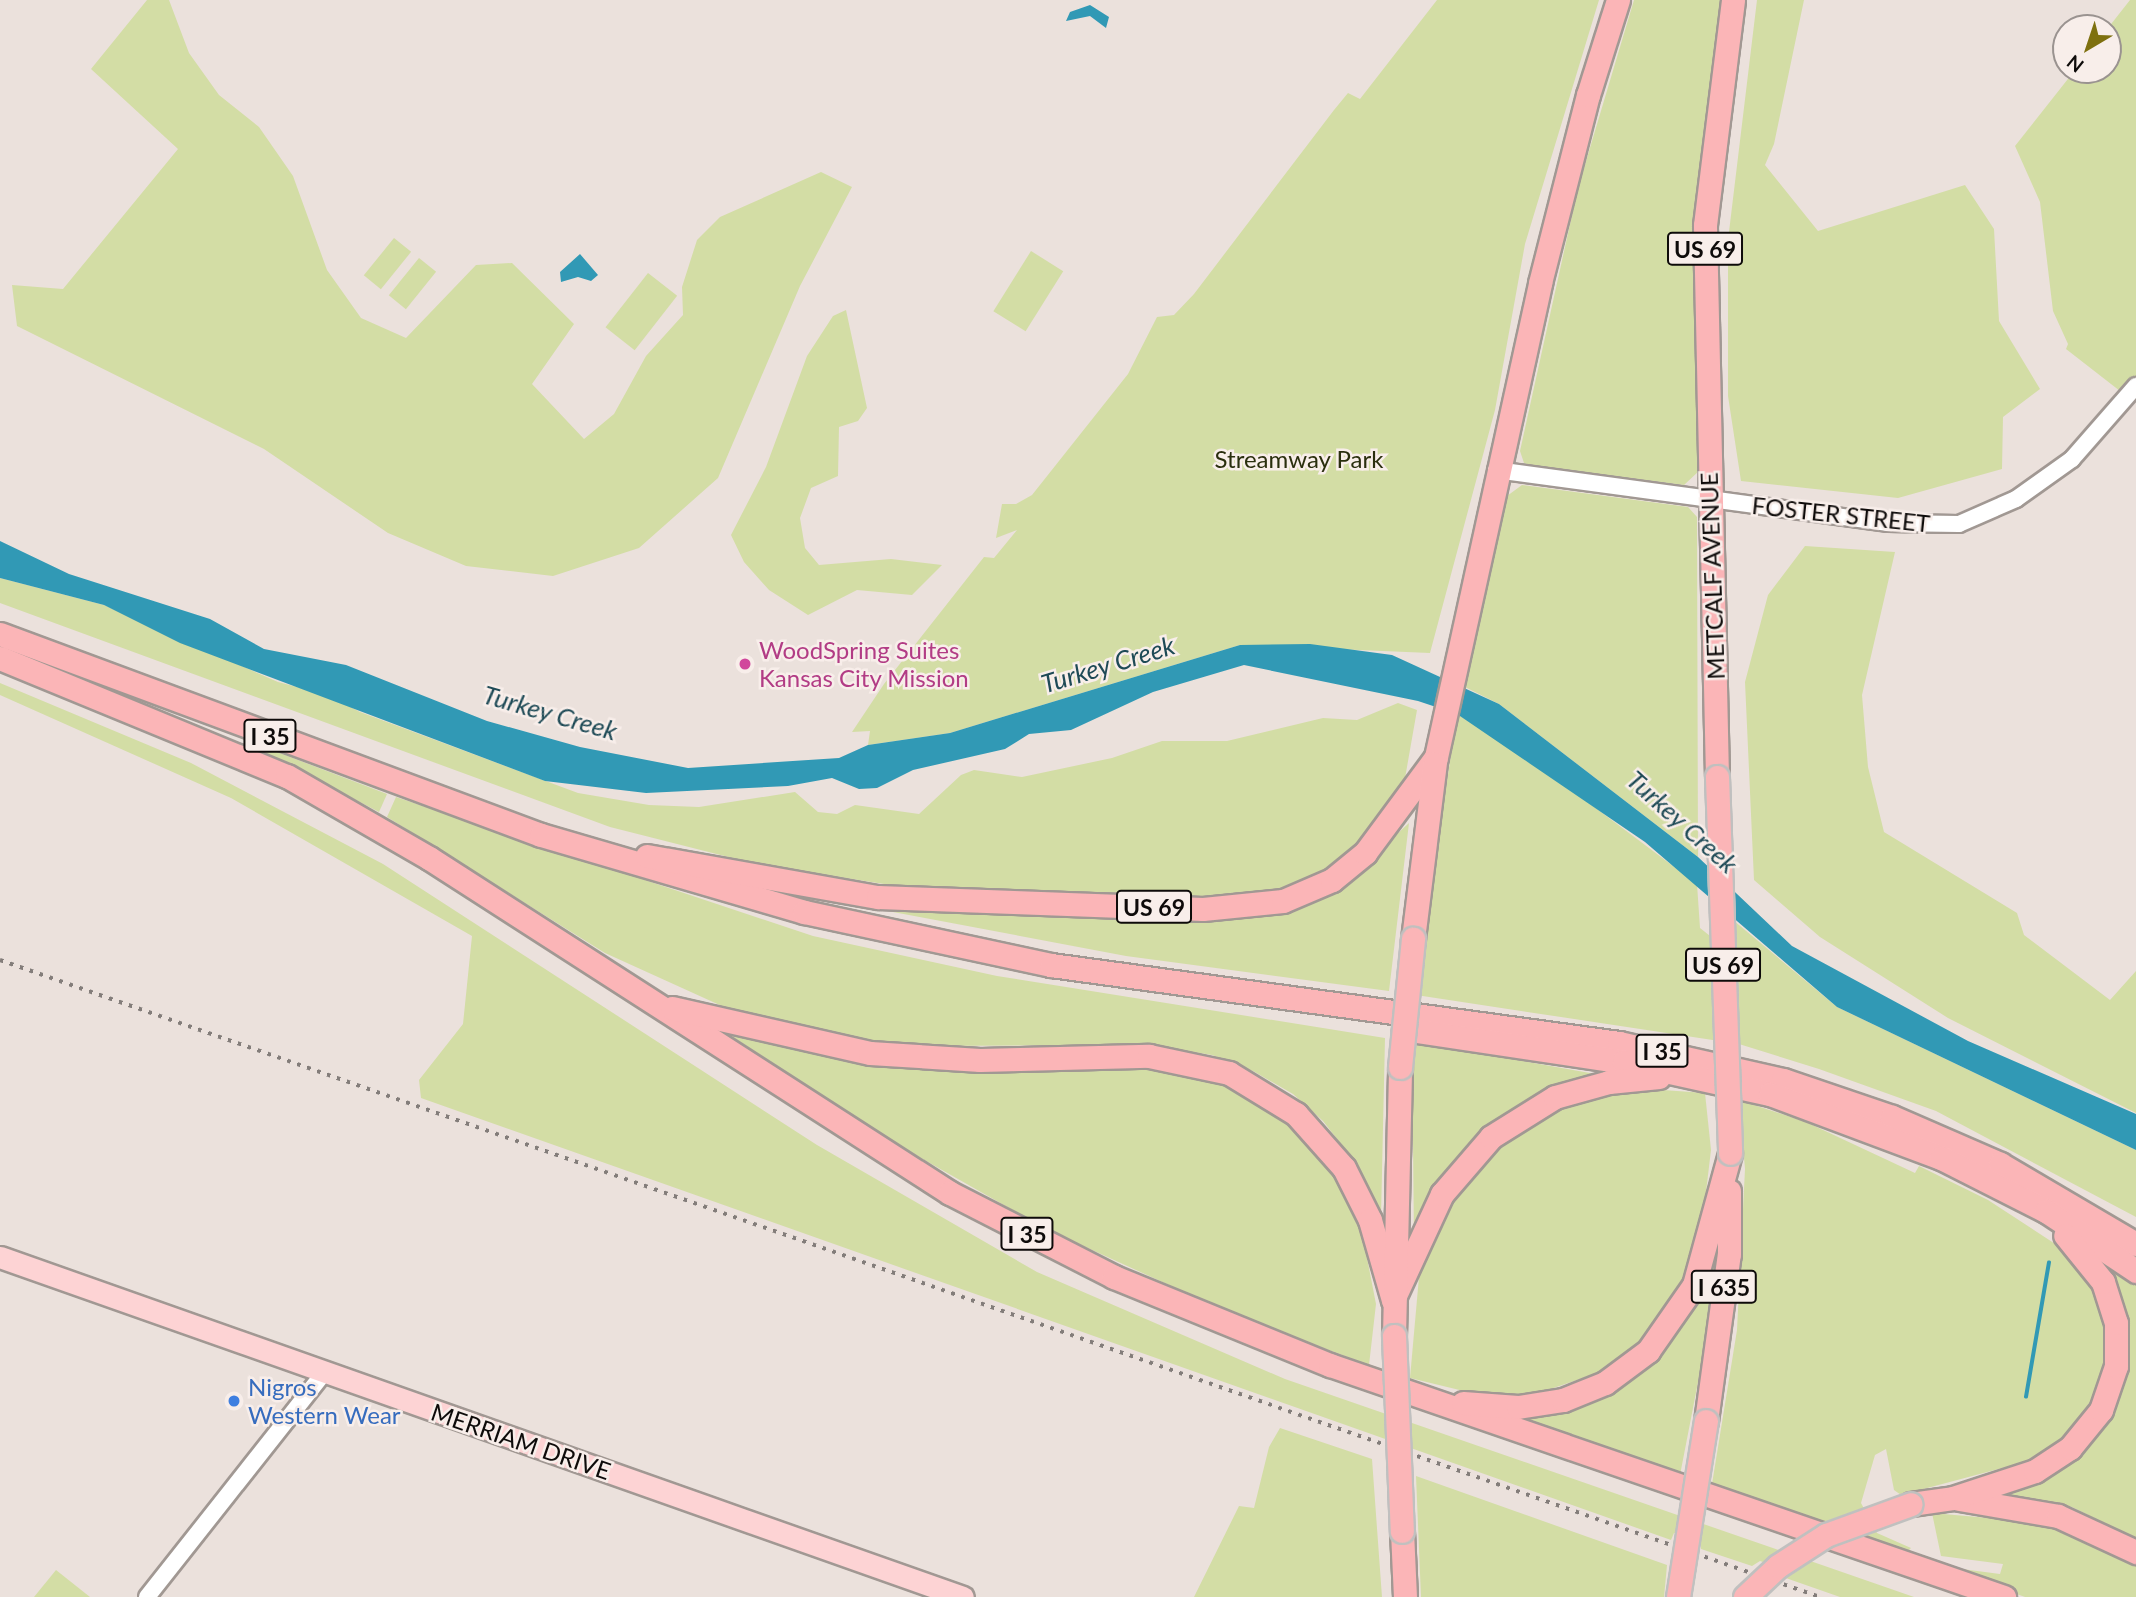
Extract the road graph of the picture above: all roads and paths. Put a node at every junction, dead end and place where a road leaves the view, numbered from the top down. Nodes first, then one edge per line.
1 (1618, 0) edge
2 (1732, 0) edge
3 (2136, 386) edge
4 (1496, 470) junction
5 (1710, 499) junction
6 (0, 634) edge
7 (0, 658) edge
8 (1436, 757) junction
9 (541, 835) junction
10 (1152, 981) junction
11 (658, 1005) junction
12 (1696, 1076) junction
13 (1730, 1153) junction
14 (2002, 1187) junction
15 (2136, 1244) edge
16 (0, 1257) edge
17 (2136, 1271) edge
18 (1393, 1300) junction
19 (325, 1372) junction
20 (1428, 1400) junction
21 (1953, 1498) junction
22 (2136, 1552) edge
23 (147, 1597) edge
24 (963, 1597) edge
25 (1405, 1597) edge
26 (1678, 1597) edge
27 (1745, 1597) edge
28 (2004, 1597) edge

1 - 4 highway, US 69
2 - 5 highway, METCALF AVENUE / US 69
3 - 5 street, FOSTER STREET
4 - 5 street, FOSTER STREET
4 - 8 highway, US 69
5 - 13 highway, METCALF AVENUE / US 69, bridge
6 - 9 highway, I 35
7 - 11 highway, I 35
8 - 9 highway, US 69
8 - 18 highway, bridge
9 - 10 highway, I 35
10 - 12 highway
10 - 15 highway, I 35
11 - 18 highway
11 - 20 highway, I 35
12 - 14 highway
12 - 18 highway
13 - 20 highway, US 69
13 - 26 highway, I 635, bridge
14 - 17 highway
14 - 21 highway
16 - 19 main road, MERRIAM DRIVE
18 - 25 highway, bridge
19 - 23 street
19 - 24 main road, MERRIAM DRIVE
20 - 28 highway, I 35
21 - 22 highway
21 - 27 highway, bridge

